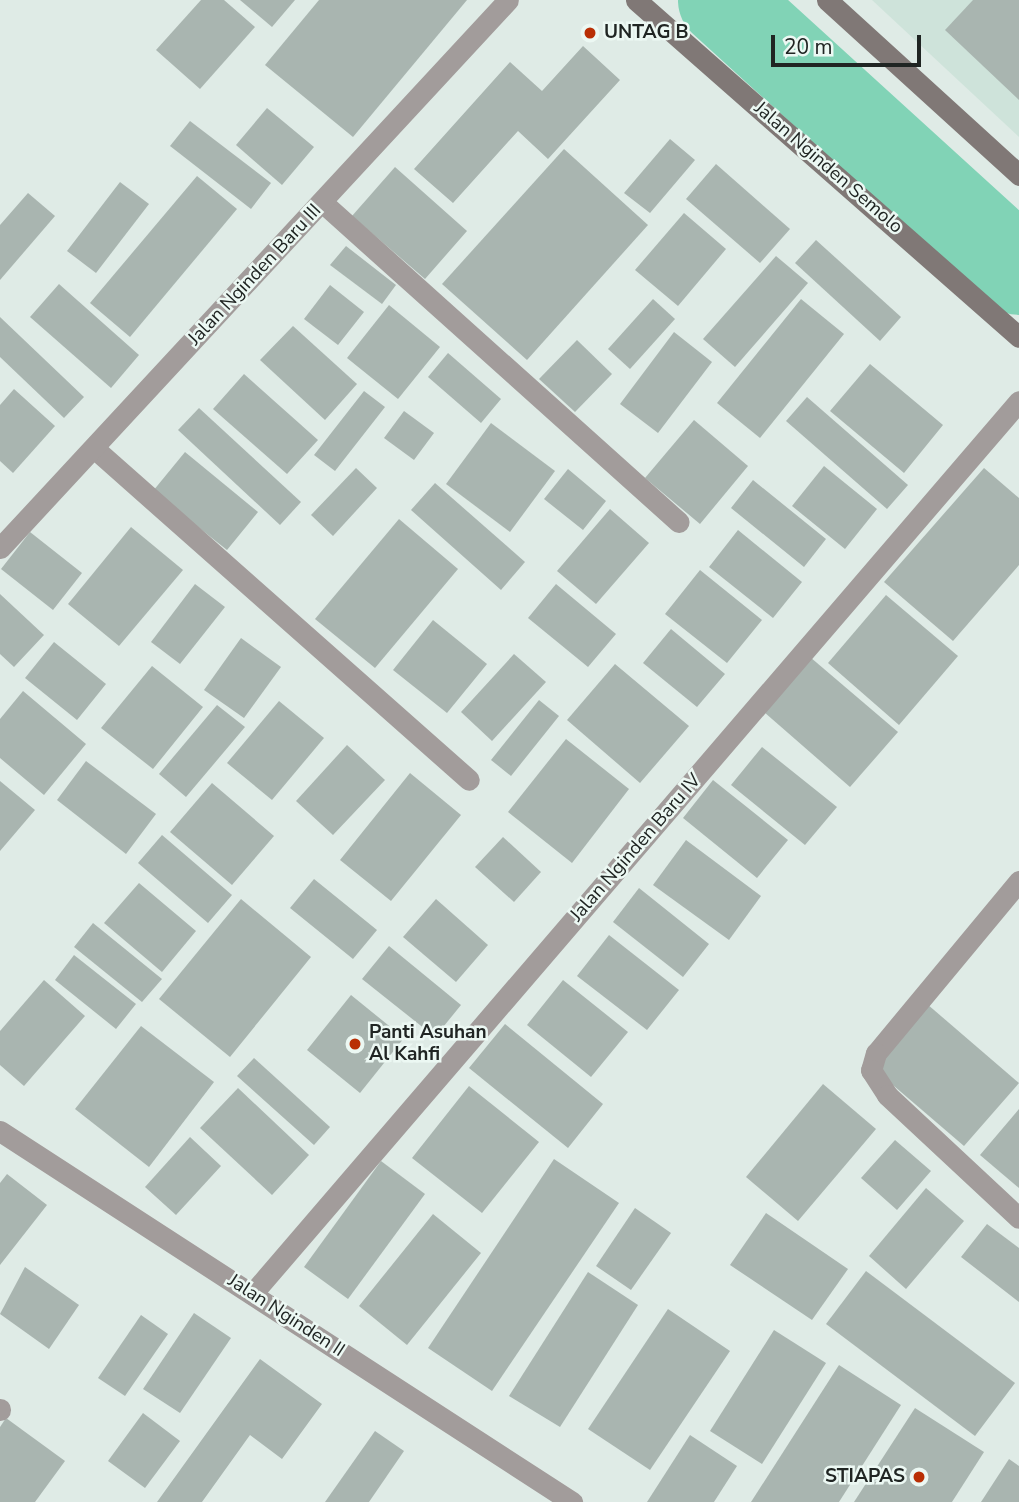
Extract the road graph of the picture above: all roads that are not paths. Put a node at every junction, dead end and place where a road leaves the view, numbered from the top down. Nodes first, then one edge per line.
1 (509, 0) edge
2 (636, 0) edge
3 (827, 0) edge
4 (1019, 175) edge
5 (322, 202) junction
6 (1019, 337) edge
7 (1019, 401) edge
8 (95, 449) junction
9 (679, 522) dead end
10 (0, 548) edge
11 (468, 780) dead end
12 (1019, 881) edge
13 (0, 1130) edge
14 (1019, 1218) edge
15 (252, 1294) junction
16 (572, 1502) edge

1 - 5 street, Jalan Nginden Baru III
2 - 6 main road, Jalan Nginden Semolo
3 - 4 main road
5 - 8 street, Jalan Nginden Baru III
5 - 9 street
7 - 15 street, Jalan Nginden Baru IV
8 - 10 street, Jalan Nginden Baru III
8 - 11 street
12 - 14 street
13 - 15 street, Jalan Nginden II
15 - 16 street, Jalan Nginden II

